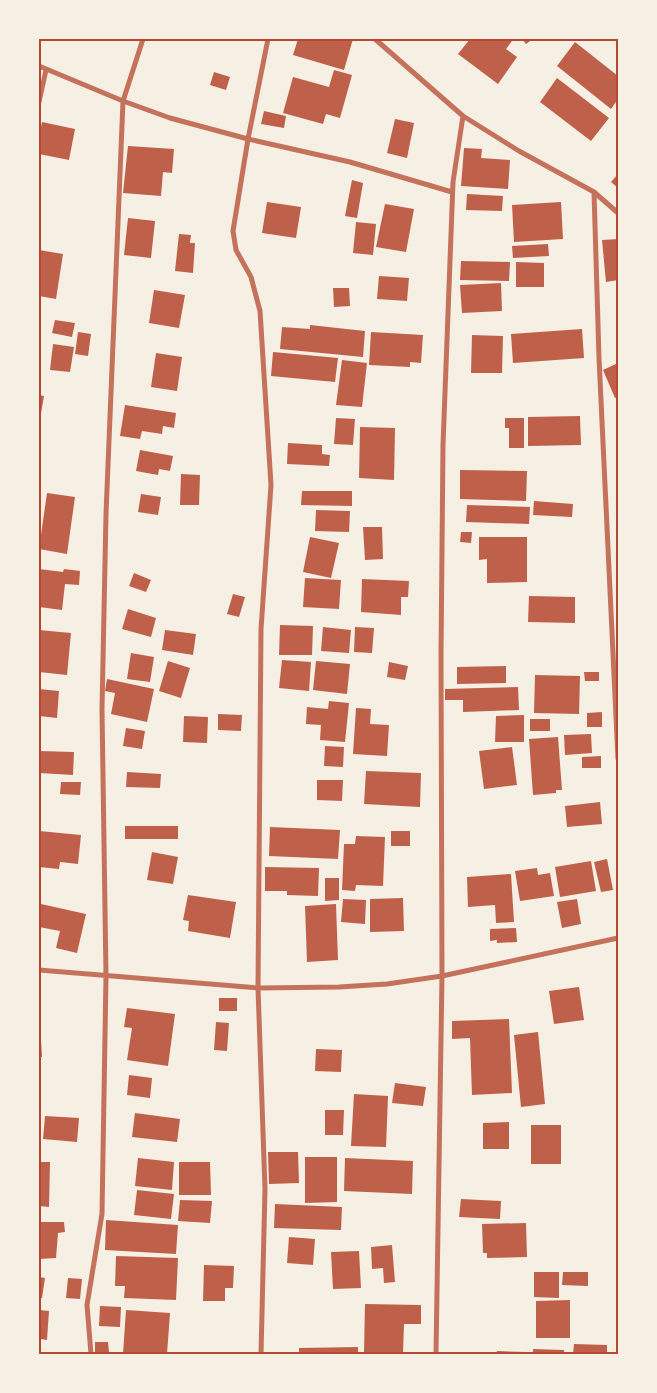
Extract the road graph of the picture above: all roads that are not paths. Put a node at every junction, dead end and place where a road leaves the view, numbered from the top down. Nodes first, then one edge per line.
1 (143, 39) edge
2 (268, 39) edge
3 (375, 39) edge
4 (39, 66) edge
5 (46, 70) junction
6 (123, 101) junction
7 (39, 102) edge
8 (463, 116) junction
9 (248, 139) junction
10 (452, 192) junction
11 (594, 192) junction
12 (618, 213) edge
13 (618, 759) edge
14 (618, 938) edge
15 (39, 970) edge
16 (106, 976) junction
17 (442, 976) junction
18 (258, 988) junction
19 (91, 1354) edge
20 (261, 1354) edge
21 (436, 1354) edge

1 - 6 street
2 - 9 street
3 - 8 street
4 - 5 street
5 - 6 street
5 - 7 street
6 - 9 street
6 - 16 street
8 - 10 street
8 - 11 street
9 - 10 street
9 - 18 street
10 - 17 street
11 - 12 street
11 - 13 street
14 - 17 street
15 - 16 street
16 - 18 street
16 - 19 street
17 - 18 street
17 - 21 street
18 - 20 street

